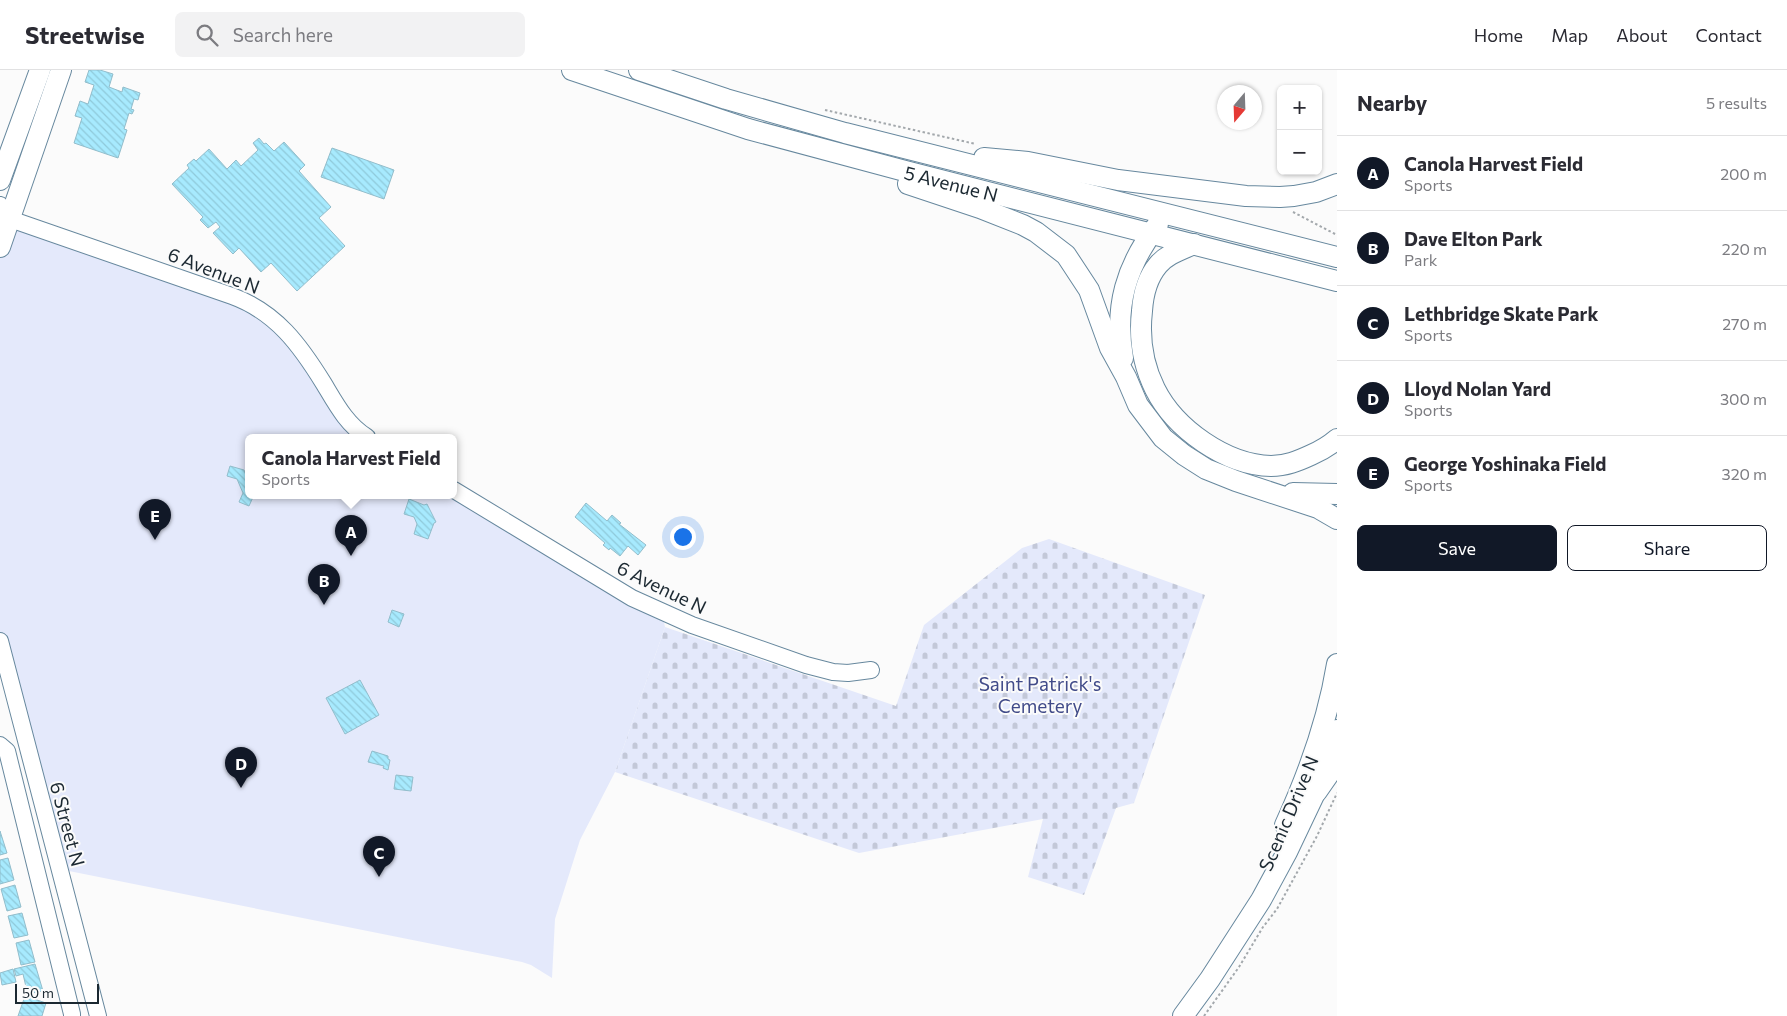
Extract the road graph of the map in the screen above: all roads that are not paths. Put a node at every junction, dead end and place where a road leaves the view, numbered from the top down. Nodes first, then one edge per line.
1 (40, 70) edge
2 (61, 70) edge
3 (572, 70) edge
4 (639, 70) edge
5 (914, 151) junction
6 (845, 156) junction
7 (0, 180) edge
8 (1337, 184) edge
9 (5, 212) edge
10 (1165, 214) junction
11 (1150, 234) junction
12 (1194, 244) junction
13 (0, 247) edge
14 (1337, 257) edge
15 (1337, 280) edge
16 (1126, 377) junction
17 (361, 434) edge
18 (1337, 439) edge
19 (1263, 491) junction
20 (457, 492) edge
21 (1337, 494) edge
22 (1337, 519) edge
23 (0, 642) edge
24 (1337, 664) edge
25 (871, 670) dead end
26 (1337, 730) edge
27 (0, 745) edge
28 (1337, 757) edge
29 (1316, 791) junction
30 (1224, 956) junction
31 (72, 1016) edge
32 (98, 1016) edge
33 (1183, 1016) edge

1 - 7 main road
2 - 9 main road
3 - 6 main road, 5 Avenue N
4 - 5 main road, 5 Avenue N
5 - 8 main road
5 - 10 main road, 5 Avenue N
6 - 11 main road, 5 Avenue N
6 - 16 main road
9 - 13 main road
9 - 17 street, 6 Avenue N
10 - 11 main road
10 - 14 main road, 5 Avenue N
11 - 12 main road, 5 Avenue N
11 - 16 main road
12 - 15 main road, 5 Avenue N
12 - 18 main road
16 - 19 main road
19 - 21 main road
19 - 22 main road
20 - 25 street, 6 Avenue N
23 - 32 street, 6 Street N
24 - 30 main road, Scenic Drive N
26 - 29 main road, Scenic Drive N
27 - 31 street
28 - 29 highway
29 - 30 main road, Scenic Drive N
30 - 33 main road, Scenic Drive N

